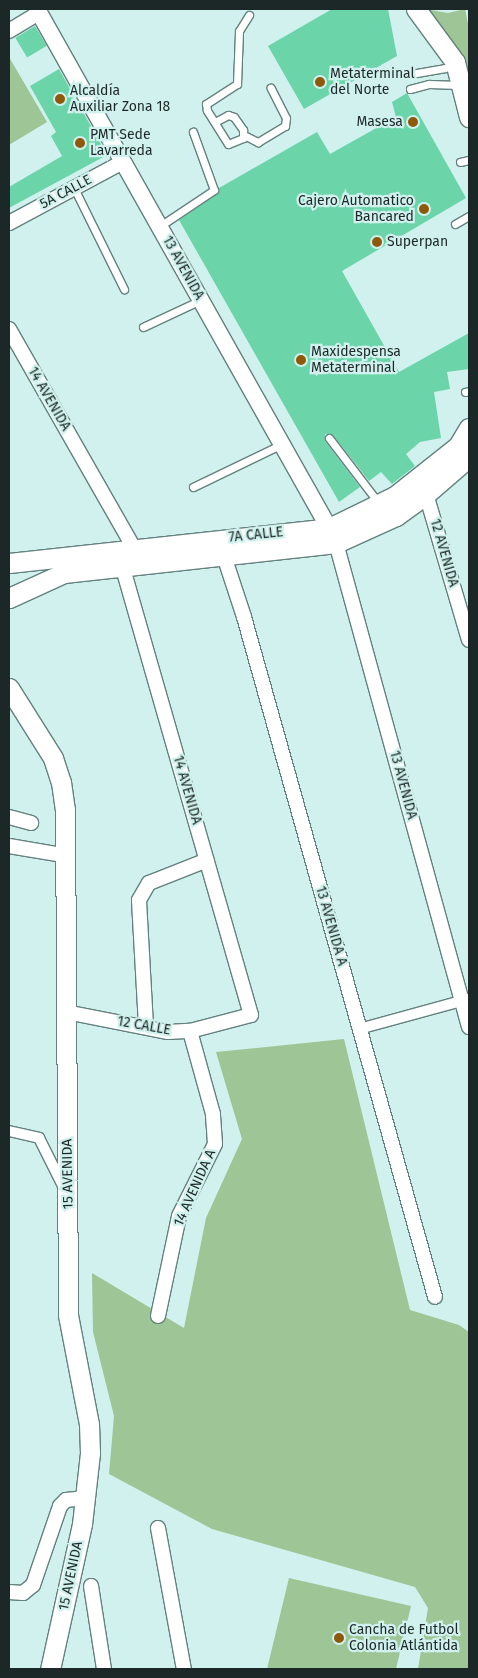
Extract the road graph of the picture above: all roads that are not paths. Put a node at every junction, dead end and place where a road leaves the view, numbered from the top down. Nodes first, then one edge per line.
1 (416, 9) edge
2 (41, 10) edge
3 (249, 15) dead end
4 (9, 31) edge
5 (456, 62) junction
6 (405, 75) dead end
7 (463, 86) junction
8 (271, 88) dead end
9 (410, 89) dead end
10 (469, 117) edge
11 (215, 122) junction
12 (193, 132) dead end
13 (244, 136) junction
14 (469, 160) edge
15 (123, 162) junction
16 (460, 162) dead end
17 (74, 188) junction
18 (469, 216) edge
19 (9, 222) edge
20 (455, 224) dead end
21 (160, 226) junction
22 (124, 289) dead end
23 (202, 300) junction
24 (143, 327) dead end
25 (9, 329) edge
26 (465, 427) edge
27 (328, 438) dead end
28 (280, 445) junction
29 (469, 457) edge
30 (193, 487) dead end
31 (426, 494) junction
32 (380, 505) junction
33 (332, 535) junction
34 (134, 548) junction
35 (224, 556) junction
36 (9, 563) edge
37 (122, 565) junction
38 (9, 598) edge
39 (469, 640) edge
40 (9, 688) edge
41 (9, 817) edge
42 (31, 823) dead end
43 (9, 846) edge
44 (63, 855) junction
45 (207, 860) junction
46 (465, 1000) edge
47 (66, 1012) junction
48 (251, 1015) joint
49 (146, 1026) junction
50 (469, 1027) edge
51 (359, 1029) junction
52 (190, 1031) junction
53 (9, 1131) edge
54 (68, 1198) junction
55 (435, 1297) dead end
56 (158, 1316) dead end
57 (86, 1498) junction
58 (158, 1528) dead end
59 (91, 1586) dead end
60 (9, 1592) edge
61 (50, 1669) edge
62 (104, 1669) edge
63 (184, 1669) edge

1 - 5 main road
2 - 4 street
2 - 15 street, 13 AVENIDA
3 - 11 lane
5 - 6 lane
5 - 7 main road
7 - 9 lane
7 - 10 main road
8 - 13 lane
11 - 13 lane
11 - 13 lane
12 - 21 lane
14 - 16 lane
15 - 17 street, 5A CALLE
15 - 21 street, 13 AVENIDA
17 - 19 street, 5A CALLE
17 - 22 lane
18 - 20 lane
21 - 23 street, 13 AVENIDA
23 - 24 lane
23 - 28 street, 13 AVENIDA
25 - 34 street, 14 AVENIDA
26 - 32 main road, 7A CALLE
27 - 32 lane
28 - 30 lane
28 - 33 street, 13 AVENIDA
29 - 31 main road, 7A CALLE
31 - 33 main road, 7A CALLE
31 - 39 street, 12 AVENIDA
32 - 33 main road, 7A CALLE
33 - 34 main road, 7A CALLE
33 - 35 main road, 7A CALLE
33 - 46 street, 13 AVENIDA
34 - 36 main road, 7A CALLE
35 - 37 main road, 7A CALLE
35 - 51 street, 13 AVENIDA A
37 - 38 main road, 7A CALLE
37 - 45 street, 14 AVENIDA
40 - 44 main road, 15 AVENIDA
41 - 42 street
43 - 44 street
44 - 47 main road, 15 AVENIDA
45 - 48 street, 14 AVENIDA
45 - 49 street
46 - 50 street, 13 AVENIDA
46 - 51 street
47 - 49 street, 12 CALLE
47 - 54 main road, 15 AVENIDA
48 - 52 street, 12 CALLE
49 - 52 street, 12 CALLE
51 - 55 street, 13 AVENIDA A
52 - 56 street, 14 AVENIDA A
53 - 54 street
54 - 57 main road, 15 AVENIDA
57 - 60 street
57 - 61 main road, 15 AVENIDA
58 - 63 street
59 - 62 street

